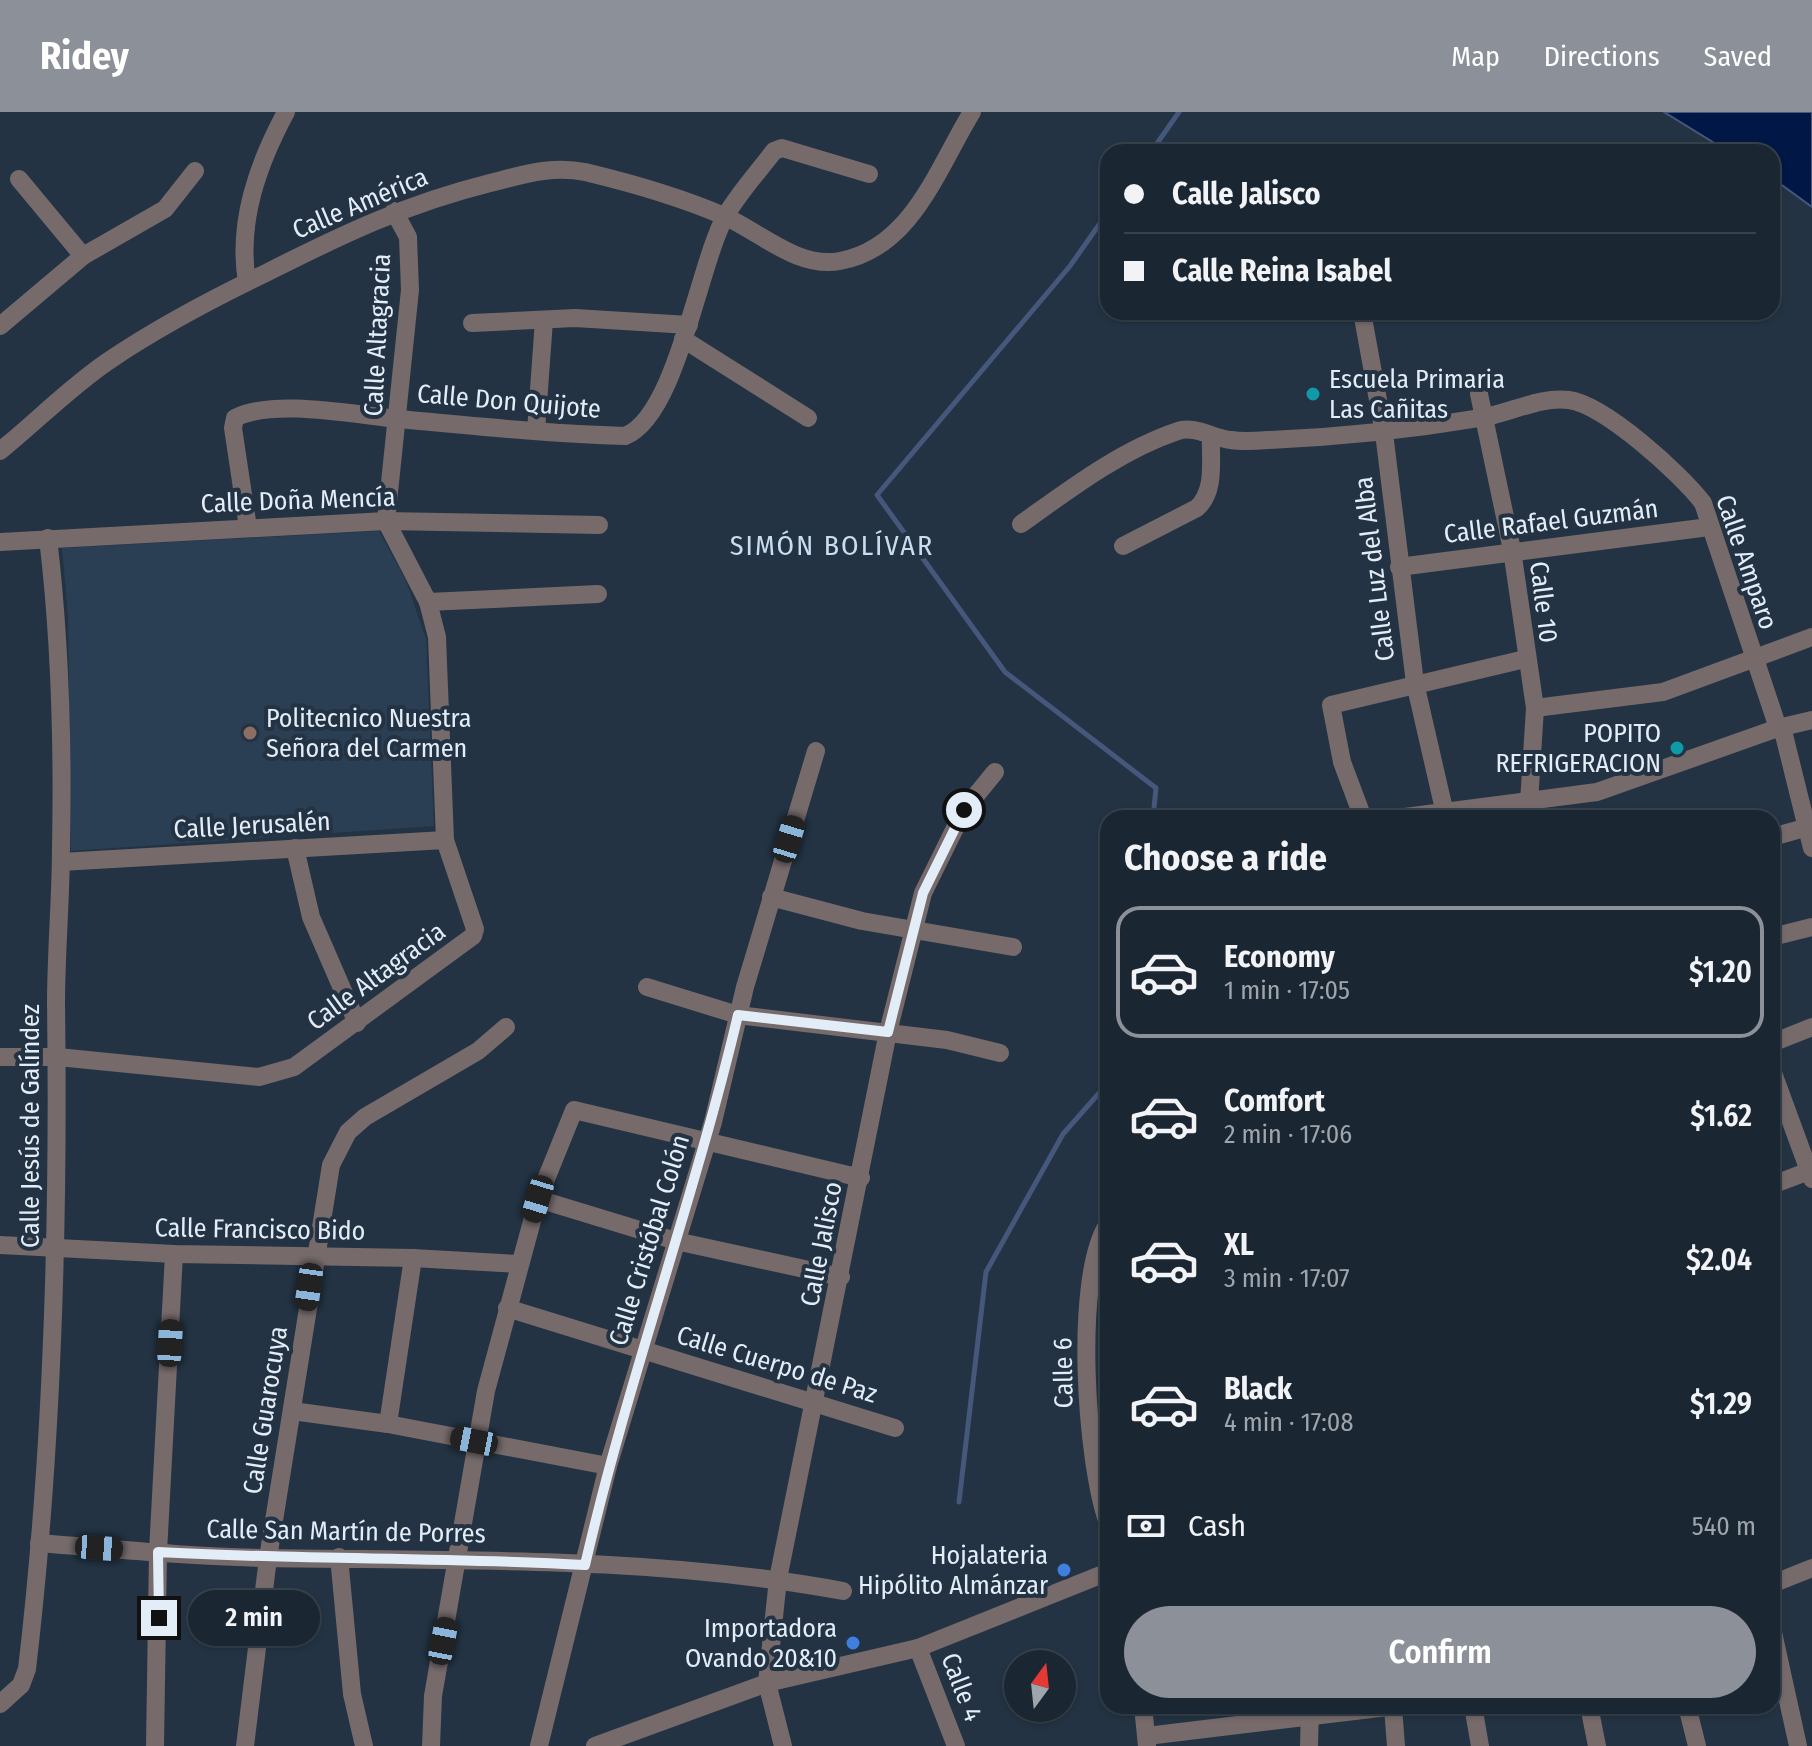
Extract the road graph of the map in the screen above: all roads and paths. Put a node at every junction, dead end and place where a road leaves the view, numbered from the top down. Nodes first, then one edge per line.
1 (286, 112) edge
2 (972, 112) edge
3 (195, 171) dead end
4 (869, 174) dead end
5 (19, 179) dead end
6 (394, 211) junction
7 (725, 217) junction
8 (83, 256) junction
9 (247, 282) junction
10 (544, 320) junction
11 (1363, 320) edge
12 (472, 323) dead end
13 (0, 326) edge
14 (686, 332) junction
15 (1479, 394) dead end
16 (808, 418) dead end
17 (1483, 418) junction
18 (399, 419) junction
19 (536, 431) junction
20 (1384, 433) junction
21 (1211, 437) junction
22 (0, 451) edge
23 (386, 521) junction
24 (1021, 524) dead end
25 (599, 525) dead end
26 (1709, 527) junction
27 (248, 528) junction
28 (48, 538) junction
29 (0, 542) edge
30 (1123, 546) dead end
31 (1512, 550) junction
32 (1399, 567) junction
33 (598, 594) dead end
34 (428, 602) junction
35 (1812, 637) edge
36 (1525, 659) junction
37 (1753, 660) junction
38 (1415, 683) junction
39 (1535, 708) junction
40 (1812, 720) edge
41 (1778, 728) junction
42 (816, 751) dead end
43 (995, 772) dead end
44 (1360, 810) edge
45 (1444, 810) edge
46 (1529, 810) edge
47 (1809, 827) edge
48 (1780, 835) edge
49 (445, 840) junction
50 (295, 848) junction
51 (1812, 848) edge
52 (61, 862) junction
53 (771, 897) junction
54 (1812, 927) edge
55 (912, 929) junction
56 (1780, 935) edge
57 (1013, 947) dead end
58 (647, 987) dead end
59 (738, 1015) junction
60 (357, 1023) junction
61 (506, 1027) dead end
62 (1812, 1027) edge
63 (888, 1032) junction
64 (1780, 1040) edge
65 (1000, 1053) dead end
66 (0, 1057) edge
67 (58, 1057) junction
68 (1780, 1091) edge
69 (706, 1144) junction
70 (1811, 1173) edge
71 (861, 1178) junction
72 (1780, 1183) edge
73 (538, 1199) junction
74 (676, 1241) junction
75 (0, 1245) edge
76 (58, 1247) junction
77 (174, 1254) junction
78 (314, 1257) junction
79 (413, 1258) junction
80 (518, 1264) junction
81 (1100, 1268) edge
82 (841, 1277) junction
83 (507, 1308) junction
84 (1100, 1314) edge
85 (1088, 1321) junction
86 (642, 1351) junction
87 (816, 1402) junction
88 (292, 1411) junction
89 (388, 1424) junction
90 (895, 1428) dead end
91 (474, 1441) junction
92 (608, 1466) junction
93 (1100, 1479) edge
94 (39, 1543) junction
95 (158, 1552) junction
96 (339, 1557) junction
97 (268, 1558) junction
98 (459, 1558) junction
99 (585, 1565) junction
100 (1812, 1568) edge
101 (1100, 1575) edge
102 (778, 1579) junction
103 (1780, 1581) edge
104 (843, 1591) dead end
105 (918, 1648) junction
106 (1780, 1664) edge
107 (767, 1683) junction
108 (0, 1704) edge
109 (1144, 1714) edge
110 (1294, 1714) edge
111 (1310, 1714) edge
112 (1395, 1714) edge
113 (1474, 1714) edge
114 (1591, 1714) edge
115 (1689, 1714) edge
116 (1147, 1741) edge
117 (155, 1746) edge
118 (245, 1746) edge
119 (364, 1746) edge
120 (431, 1746) edge
121 (539, 1746) edge
122 (595, 1746) edge
123 (783, 1746) edge
124 (956, 1746) edge
125 (1309, 1746) edge
126 (1396, 1746) edge
127 (1480, 1746) edge
128 (1597, 1746) edge
129 (1697, 1746) edge
130 (1798, 1746) edge

1 - 9 street
2 - 7 street, Calle América
3 - 8 street
4 - 7 street
5 - 8 street
6 - 7 street, Calle América
6 - 9 street, Calle América
6 - 18 street, Calle Altagracia
7 - 14 street
8 - 13 street
9 - 22 street, Calle América
10 - 12 street
10 - 14 street
10 - 19 street
11 - 20 street, Calle Luz del Alba
14 - 16 street
14 - 19 street, Calle Don Quijote
15 - 17 street, Calle 10
17 - 20 street, Calle Amparo
17 - 26 street, Calle Amparo
17 - 31 street, Calle 10
18 - 19 street, Calle Don Quijote
18 - 23 street, Calle Altagracia
18 - 27 street, Calle Don Quijote
20 - 21 street, Calle Amparo
20 - 32 street, Calle Luz del Alba
21 - 24 street, Calle Amparo
21 - 30 street
23 - 25 street, Calle Doña Mencía
23 - 27 street, Calle Doña Mencía
23 - 34 street, Calle Altagracia
26 - 31 street, Calle Rafael Guzmán
26 - 37 street, Calle Amparo
27 - 28 street, Calle Doña Mencía
28 - 29 street, Calle Doña Mencía
28 - 52 street, Calle Jesús de Galíndez
31 - 32 street, Calle Rafael Guzmán
31 - 36 street, Calle 10
32 - 38 street, Calle Luz del Alba
33 - 34 street
34 - 49 street, Calle Altagracia
35 - 37 street
36 - 38 street
36 - 39 street, Calle 10
37 - 39 street
37 - 41 street, Calle Amparo
38 - 44 street
38 - 45 street, Calle Luz del Alba
39 - 46 street, Calle 10
40 - 41 street
41 - 46 street
41 - 47 street, Calle Amparo
42 - 53 street, Calle Cristóbal Colón
43 - 55 street, Calle Jalisco
47 - 48 street
47 - 51 street, Calle Amparo
49 - 50 street, Calle Jerusalén
49 - 60 street, Calle Altagracia
50 - 52 street, Calle Jerusalén
50 - 60 street
52 - 67 street, Calle Jesús de Galíndez
53 - 55 street
53 - 59 street, Calle Cristóbal Colón
54 - 56 street
55 - 57 street
55 - 63 street, Calle Jalisco
58 - 59 street
59 - 63 street
59 - 69 street, Calle Cristóbal Colón
60 - 67 street, Calle Altagracia
61 - 78 street, Calle Guarocuya
62 - 64 street
63 - 65 street
63 - 71 street, Calle Jalisco
66 - 67 street, Calle Altagracia
67 - 76 street, Calle Jesús de Galíndez
68 - 70 street
69 - 71 street
69 - 73 street
69 - 74 street, Calle Cristóbal Colón
70 - 72 street
71 - 82 street, Calle Jalisco
73 - 74 street
73 - 80 street
74 - 82 street
74 - 86 street, Calle Cristóbal Colón
75 - 76 street, Calle Francisco Bido
76 - 77 street, Calle Francisco Bido
76 - 94 street, Calle Jesús de Galíndez
77 - 78 street, Calle Francisco Bido
77 - 95 street
78 - 79 street, Calle Francisco Bido
78 - 88 street, Calle Guarocuya
79 - 80 street, Calle Francisco Bido
79 - 89 street
80 - 83 street
81 - 85 street, Calle 6
82 - 87 street, Calle Jalisco
83 - 86 street, Calle Cuerpo de Paz
83 - 91 street
84 - 85 street
85 - 93 street, Calle 6
86 - 87 street, Calle Cuerpo de Paz
86 - 92 street, Calle Cristóbal Colón
87 - 90 street, Calle Cuerpo de Paz
87 - 102 street, Calle Jalisco
88 - 89 street
88 - 97 street, Calle Guarocuya
89 - 91 street
91 - 92 street
91 - 98 street
92 - 99 street, Calle Cristóbal Colón
94 - 95 street, Calle San Martín de Porres
94 - 108 street, Calle Jesús de Galíndez
95 - 97 street, Calle San Martín de Porres
95 - 117 street
96 - 97 street, Calle San Martín de Porres
96 - 98 street, Calle San Martín de Porres
96 - 119 street
97 - 118 street, Calle Guarocuya
98 - 99 street, Calle San Martín de Porres
98 - 120 street
99 - 102 street, Calle San Martín de Porres
99 - 121 street, Calle Cristóbal Colón
100 - 103 street
101 - 105 street
102 - 104 street, Calle San Martín de Porres
102 - 107 street, Calle Jalisco
105 - 107 street
105 - 124 street, Calle 4
106 - 130 street
107 - 122 street
107 - 123 street, Calle Jalisco
109 - 116 street
110 - 116 street
111 - 125 street
112 - 126 street
113 - 127 street
114 - 128 street
115 - 129 street

